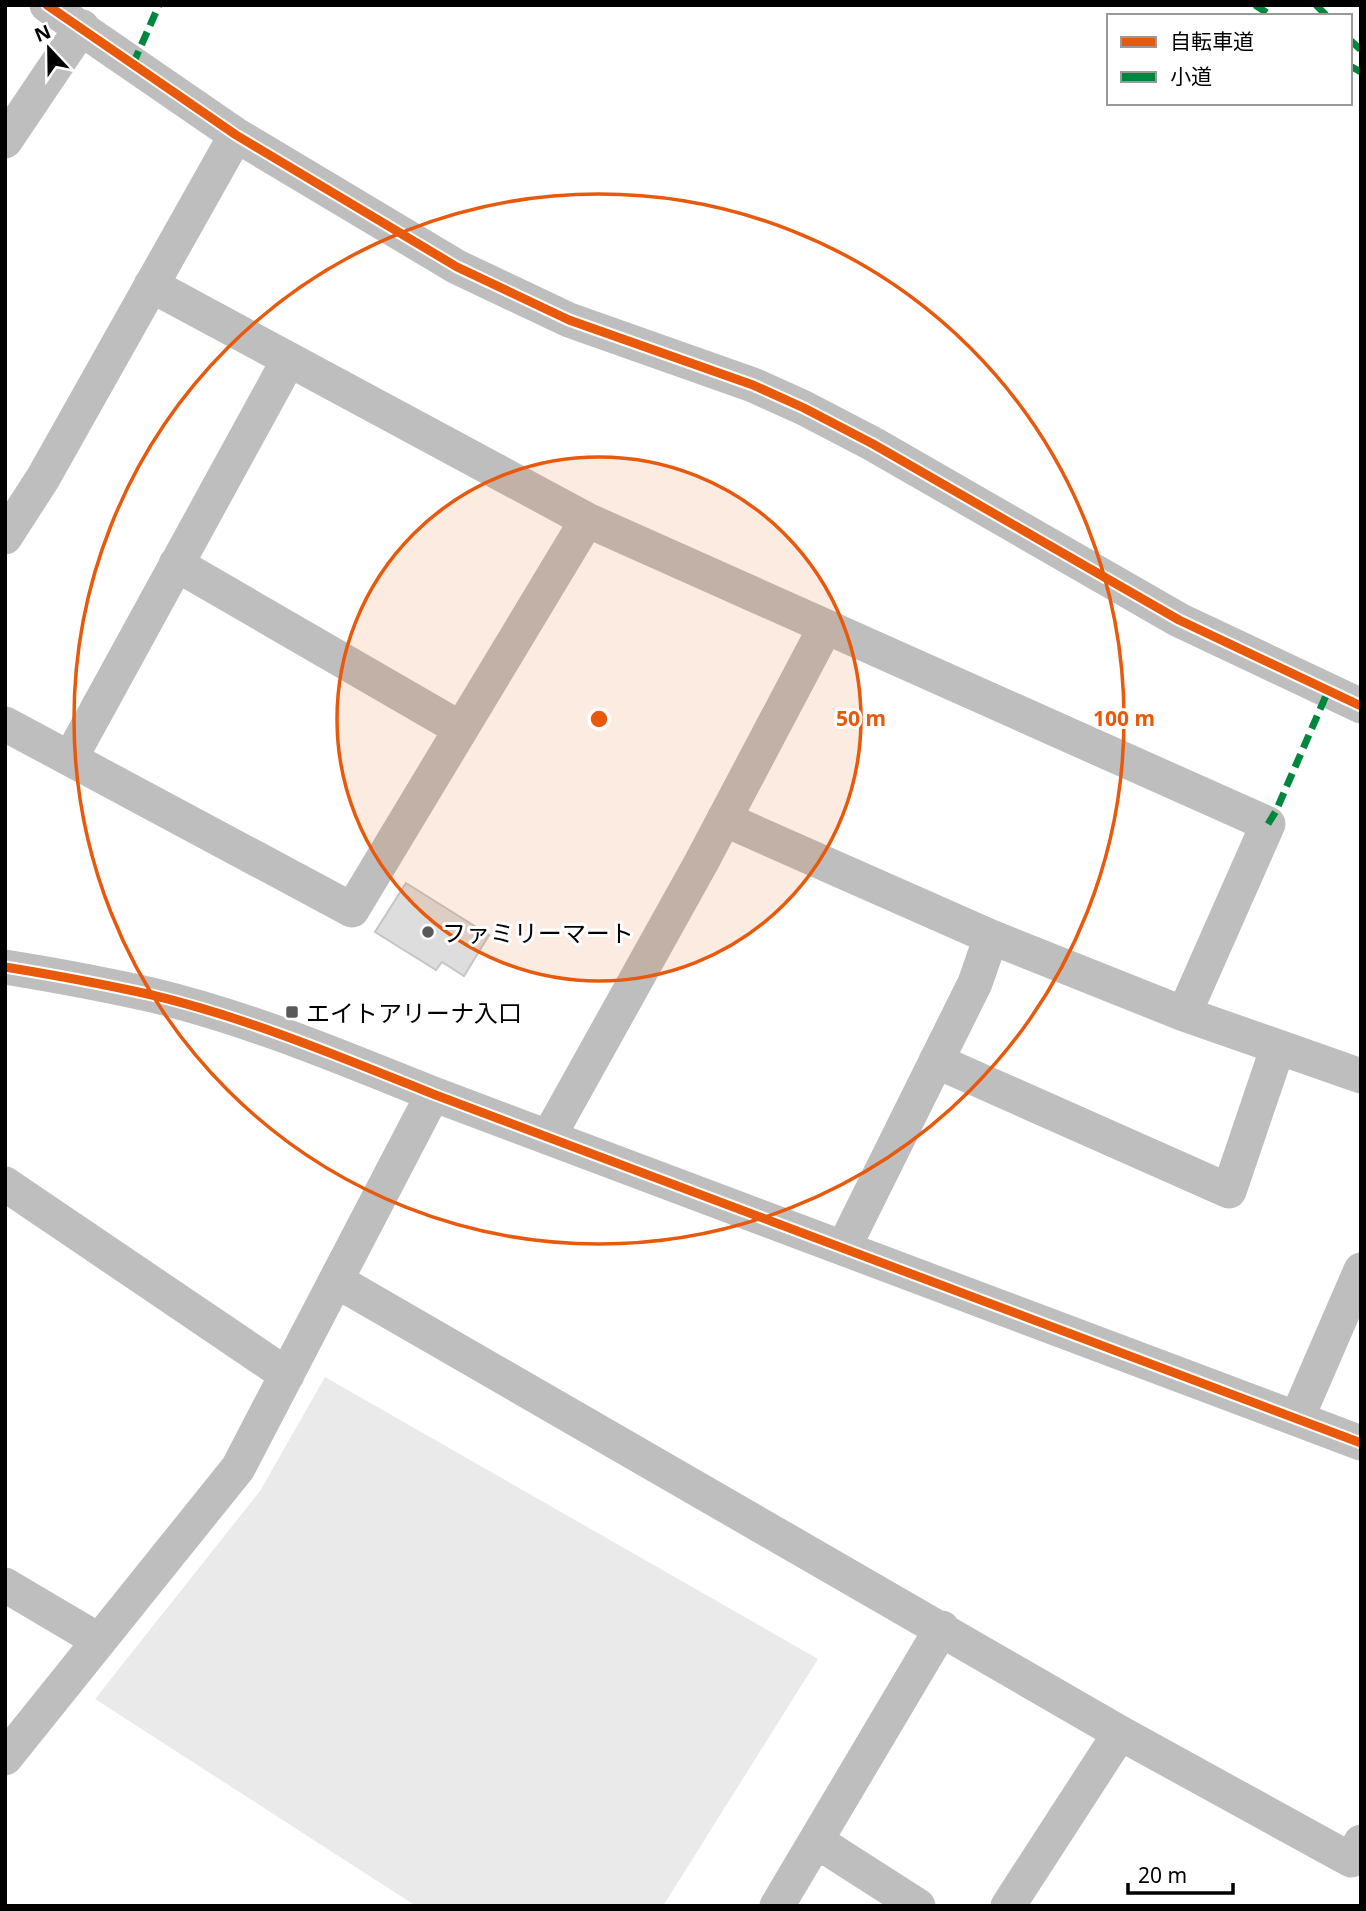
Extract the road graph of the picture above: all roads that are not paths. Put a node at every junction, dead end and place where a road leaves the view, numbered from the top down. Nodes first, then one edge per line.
1 (47, 5) edge
2 (82, 27) junction
3 (236, 135) junction
4 (5, 142) edge
5 (151, 285) junction
6 (288, 361) junction
7 (587, 520) junction
8 (5, 537) edge
9 (176, 564) junction
10 (825, 628) junction
11 (1361, 706) edge
12 (5, 724) edge
13 (461, 729) junction
14 (70, 759) junction
15 (724, 819) junction
16 (991, 937) junction
17 (5, 967) edge
18 (1184, 1014) junction
19 (1278, 1046) junction
20 (936, 1061) junction
21 (1361, 1076) edge
22 (433, 1094) junction
23 (550, 1136) junction
24 (5, 1184) edge
25 (844, 1247) junction
26 (1361, 1270) edge
27 (337, 1281) junction
28 (287, 1375) junction
29 (1297, 1418) junction
30 (1361, 1443) edge
31 (5, 1585) edge
32 (942, 1628) junction
33 (99, 1640) junction
34 (1121, 1733) junction
35 (5, 1758) edge
36 (818, 1842) junction
37 (1361, 1842) edge
38 (777, 1906) edge
39 (918, 1906) edge
40 (1008, 1906) edge

1 - 2 street
2 - 3 street
2 - 4 street
3 - 5 street
3 - 11 street
5 - 6 street
5 - 8 street
6 - 7 street
6 - 9 street
7 - 10 street
7 - 13 street
9 - 13 street
9 - 14 street
10 - 15 street
10 - 18 street
12 - 14 street
13 - 14 street
15 - 16 street
15 - 23 street
16 - 18 street
16 - 20 street
17 - 22 street
18 - 19 street
19 - 20 street
19 - 21 street
20 - 25 street
22 - 23 street
22 - 27 street
23 - 25 street
24 - 28 street
25 - 29 street
26 - 29 street
27 - 28 street
27 - 32 street
28 - 33 street
29 - 30 street
31 - 33 street
32 - 34 street
32 - 36 street
33 - 35 street
34 - 37 street
34 - 40 street
36 - 38 street
36 - 39 street

